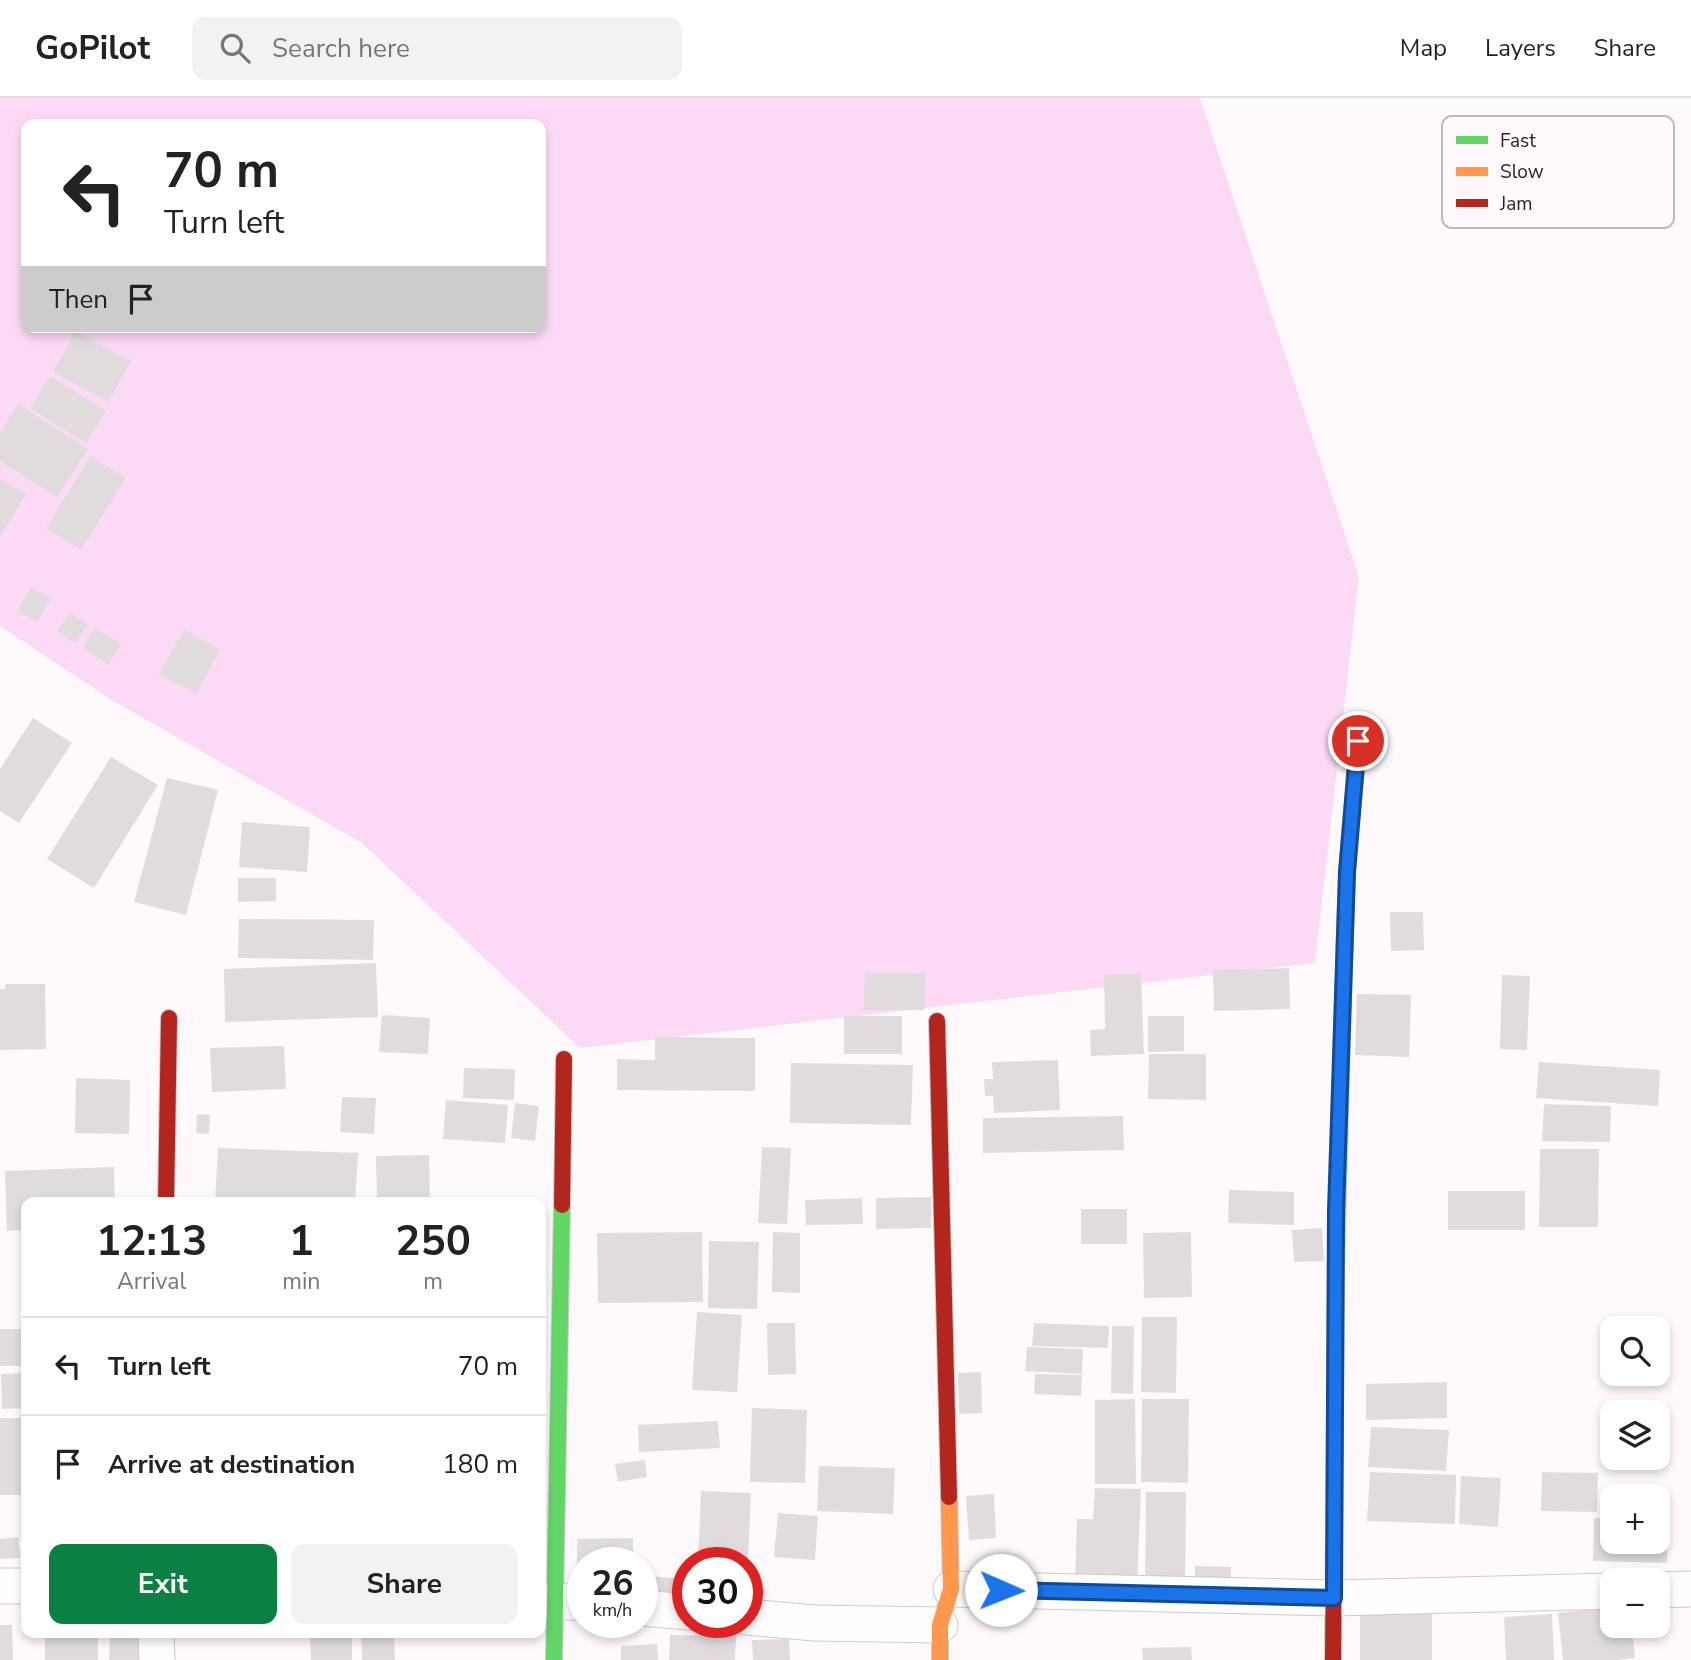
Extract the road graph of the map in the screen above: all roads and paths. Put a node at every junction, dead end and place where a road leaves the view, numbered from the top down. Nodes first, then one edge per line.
1 (1358, 741) dead end
2 (169, 1018) dead end
3 (937, 1021) dead end
4 (564, 1059) dead end
5 (166, 1197) edge
6 (0, 1586) edge
7 (21, 1586) edge
8 (951, 1589) junction
9 (1691, 1589) edge
10 (1670, 1590) edge
11 (1600, 1591) edge
12 (1334, 1598) junction
13 (559, 1601) edge
14 (763, 1618) edge
15 (940, 1625) junction
16 (156, 1638) edge
17 (156, 1660) edge
18 (554, 1660) edge
19 (940, 1660) edge
20 (1333, 1660) edge

1 - 12 street
2 - 5 street
3 - 8 street
4 - 13 street
6 - 7 street
8 - 12 street
8 - 15 street
9 - 10 street
11 - 12 street
12 - 20 street
13 - 18 street
14 - 15 street
15 - 19 street
16 - 17 street

